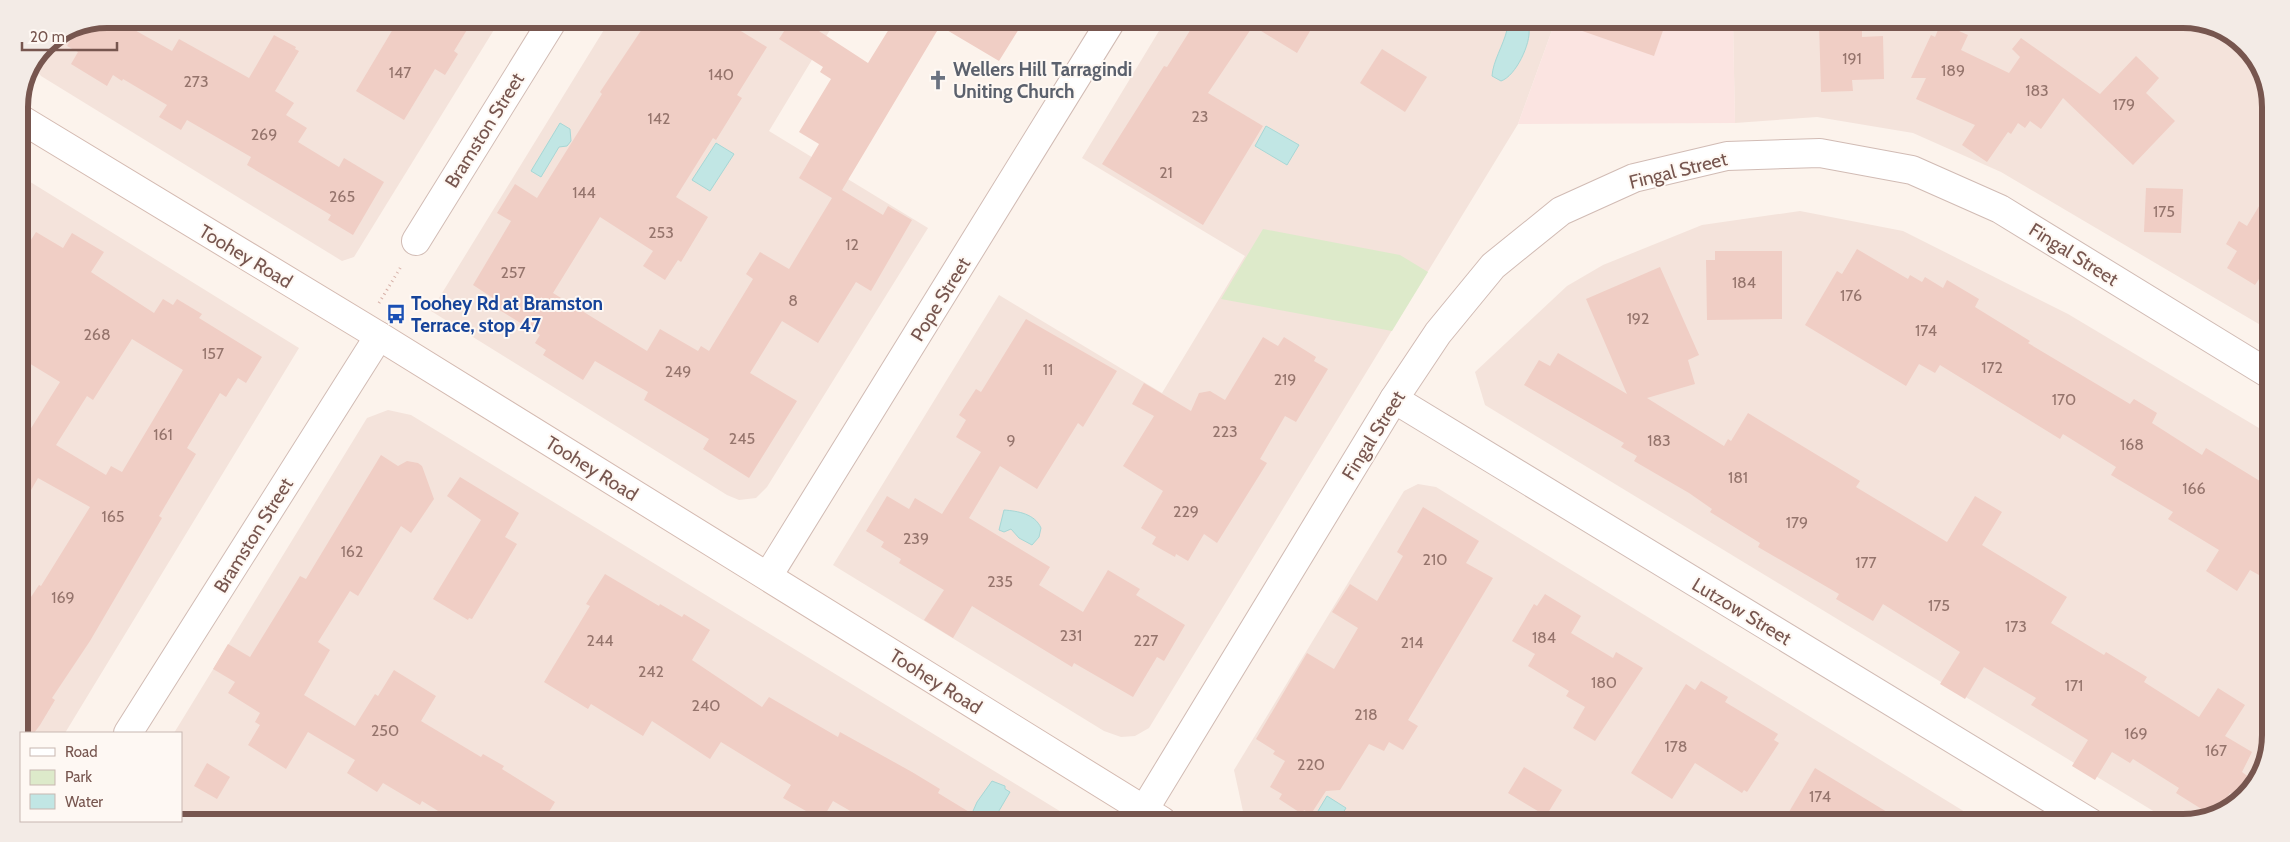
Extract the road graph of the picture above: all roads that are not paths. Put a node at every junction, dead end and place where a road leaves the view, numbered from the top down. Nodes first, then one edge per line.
1 (548, 28) edge
2 (1107, 28) edge
3 (28, 123) edge
4 (416, 241) dead end
5 (379, 336) junction
6 (2262, 370) edge
7 (1394, 399) junction
8 (768, 576) junction
9 (129, 732) edge
10 (1151, 814) edge
11 (1154, 814) edge
12 (2076, 814) edge

1 - 4 street, Bramston Street
2 - 8 street, Pope Street
3 - 5 street, Toohey Road
5 - 8 street, Toohey Road
5 - 9 street, Bramston Street
6 - 7 street, Fingal Street
7 - 11 street, Fingal Street
7 - 12 street, Lutzow Street
8 - 10 street, Toohey Road

